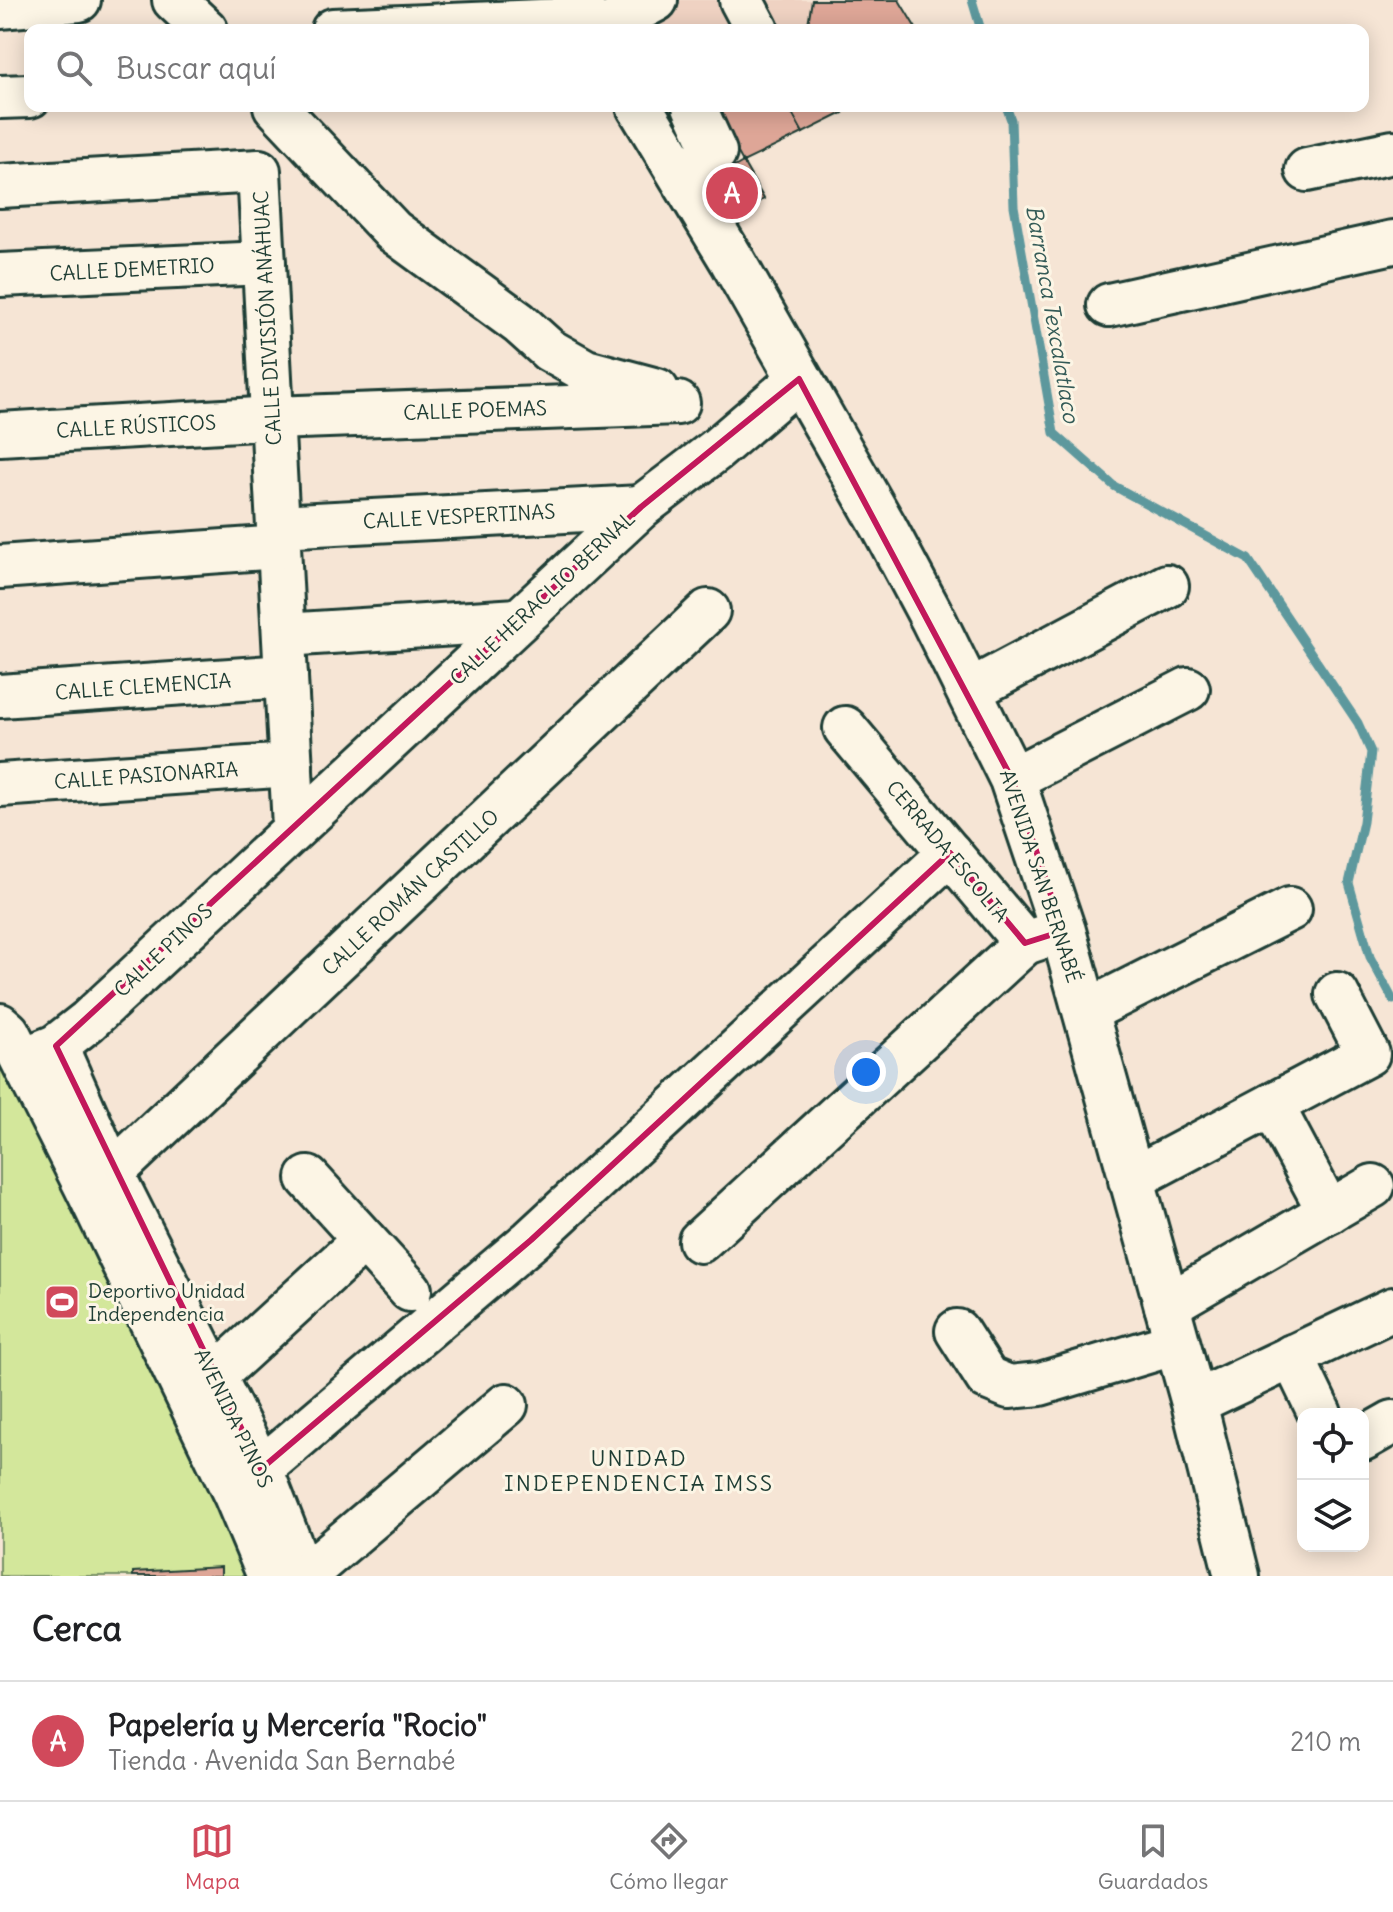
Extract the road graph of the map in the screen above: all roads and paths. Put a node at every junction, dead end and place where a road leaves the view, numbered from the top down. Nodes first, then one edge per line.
1 (79, 0) edge
2 (174, 0) edge
3 (656, 0) edge
4 (741, 0) edge
5 (0, 7) edge
6 (589, 20) edge
7 (200, 24) edge
8 (487, 24) edge
9 (754, 24) edge
10 (24, 96) edge
11 (0, 97) edge
12 (281, 112) edge
13 (643, 112) edge
14 (697, 112) edge
15 (1393, 152) edge
16 (1307, 170) dead end
17 (681, 175) junction
18 (0, 186) edge
19 (1393, 242) edge
20 (264, 263) junction
21 (0, 275) edge
22 (1109, 305) dead end
23 (799, 379) junction
24 (678, 403) junction
25 (273, 418) junction
26 (0, 434) edge
27 (716, 450) junction
28 (641, 507) junction
29 (279, 536) junction
30 (0, 567) edge
31 (1167, 586) dead end
32 (708, 611) dead end
33 (518, 620) junction
34 (285, 656) junction
35 (1188, 689) dead end
36 (969, 691) junction
37 (0, 696) edge
38 (845, 728) dead end
39 (291, 765) junction
40 (1012, 779) junction
41 (0, 785) edge
42 (294, 827) junction
43 (950, 853) junction
44 (1290, 909) dead end
45 (1044, 937) junction
46 (1337, 994) dead end
47 (1085, 1012) junction
48 (0, 1025) edge
49 (39, 1052) junction
50 (1272, 1105) junction
51 (112, 1173) junction
52 (308, 1178) dead end
53 (1130, 1180) junction
54 (1373, 1186) dead end
55 (1329, 1212) junction
56 (364, 1240) junction
57 (700, 1241) dead end
58 (410, 1290) dead end
59 (1393, 1309) edge
60 (1171, 1324) junction
61 (957, 1331) dead end
62 (1292, 1356) junction
63 (214, 1377) junction
64 (1194, 1403) junction
65 (506, 1405) dead end
66 (1317, 1408) edge
67 (1393, 1422) edge
68 (1369, 1436) edge
69 (261, 1469) junction
70 (269, 1576) edge
71 (303, 1576) edge
72 (1237, 1576) edge

1 - 5 street
2 - 7 street
3 - 6 street
4 - 9 street
6 - 8 street
10 - 11 street
12 - 24 street
13 - 17 main road, AVENIDA SAN BERNABÉ
14 - 17 street
15 - 16 street
17 - 23 main road, AVENIDA SAN BERNABÉ
18 - 20 street, CALLE DIVISIÓN ANÁHUAC
19 - 22 street
20 - 21 street, CALLE DEMETRIO
20 - 25 street, CALLE DIVISIÓN ANÁHUAC
23 - 27 street, CALLE HERACLIO BERNAL
23 - 36 main road, AVENIDA SAN BERNABÉ
24 - 25 street, CALLE POEMAS
24 - 27 street
25 - 26 street, CALLE RÚSTICOS
25 - 29 street, CALLE DIVISIÓN ANÁHUAC
27 - 28 street, CALLE HERACLIO BERNAL
28 - 29 street, CALLE VESPERTINAS
28 - 33 street, CALLE HERACLIO BERNAL
29 - 30 street, CALLE VESPERTINAS
29 - 34 street, CALLE DIVISIÓN ANÁHUAC
31 - 36 street
32 - 51 street, CALLE ROMÁN CASTILLO
33 - 34 street, CALLE CLEMENCIA
33 - 42 street, CALLE HERACLIO BERNAL
34 - 37 street, CALLE CLEMENCIA
34 - 39 street
35 - 40 street
36 - 40 main road, AVENIDA SAN BERNABÉ
38 - 43 street, CERRADA ESCOLTA
39 - 41 street, CALLE PASIONARIA
39 - 42 street
40 - 45 main road, AVENIDA SAN BERNABÉ
42 - 49 street, CALLE PINOS
43 - 45 street, CERRADA ESCOLTA
43 - 69 street
44 - 47 street
45 - 47 main road, AVENIDA SAN BERNABÉ
45 - 57 street
46 - 50 street
47 - 53 main road, AVENIDA SAN BERNABÉ
48 - 49 street
49 - 51 street, AVENIDA PINOS
49 - 70 street, AVENIDA PINOS
50 - 53 street
50 - 55 street
51 - 63 street, AVENIDA PINOS
52 - 56 street
53 - 60 main road, AVENIDA SAN BERNABÉ
54 - 55 street
55 - 60 street
56 - 58 street
56 - 63 street
59 - 62 street
60 - 61 street
60 - 64 main road, AVENIDA SAN BERNABÉ
62 - 64 street
62 - 66 street
63 - 69 street, AVENIDA PINOS
64 - 72 main road, AVENIDA SAN BERNABÉ
65 - 71 street
67 - 68 street
69 - 71 street, AVENIDA PINOS

